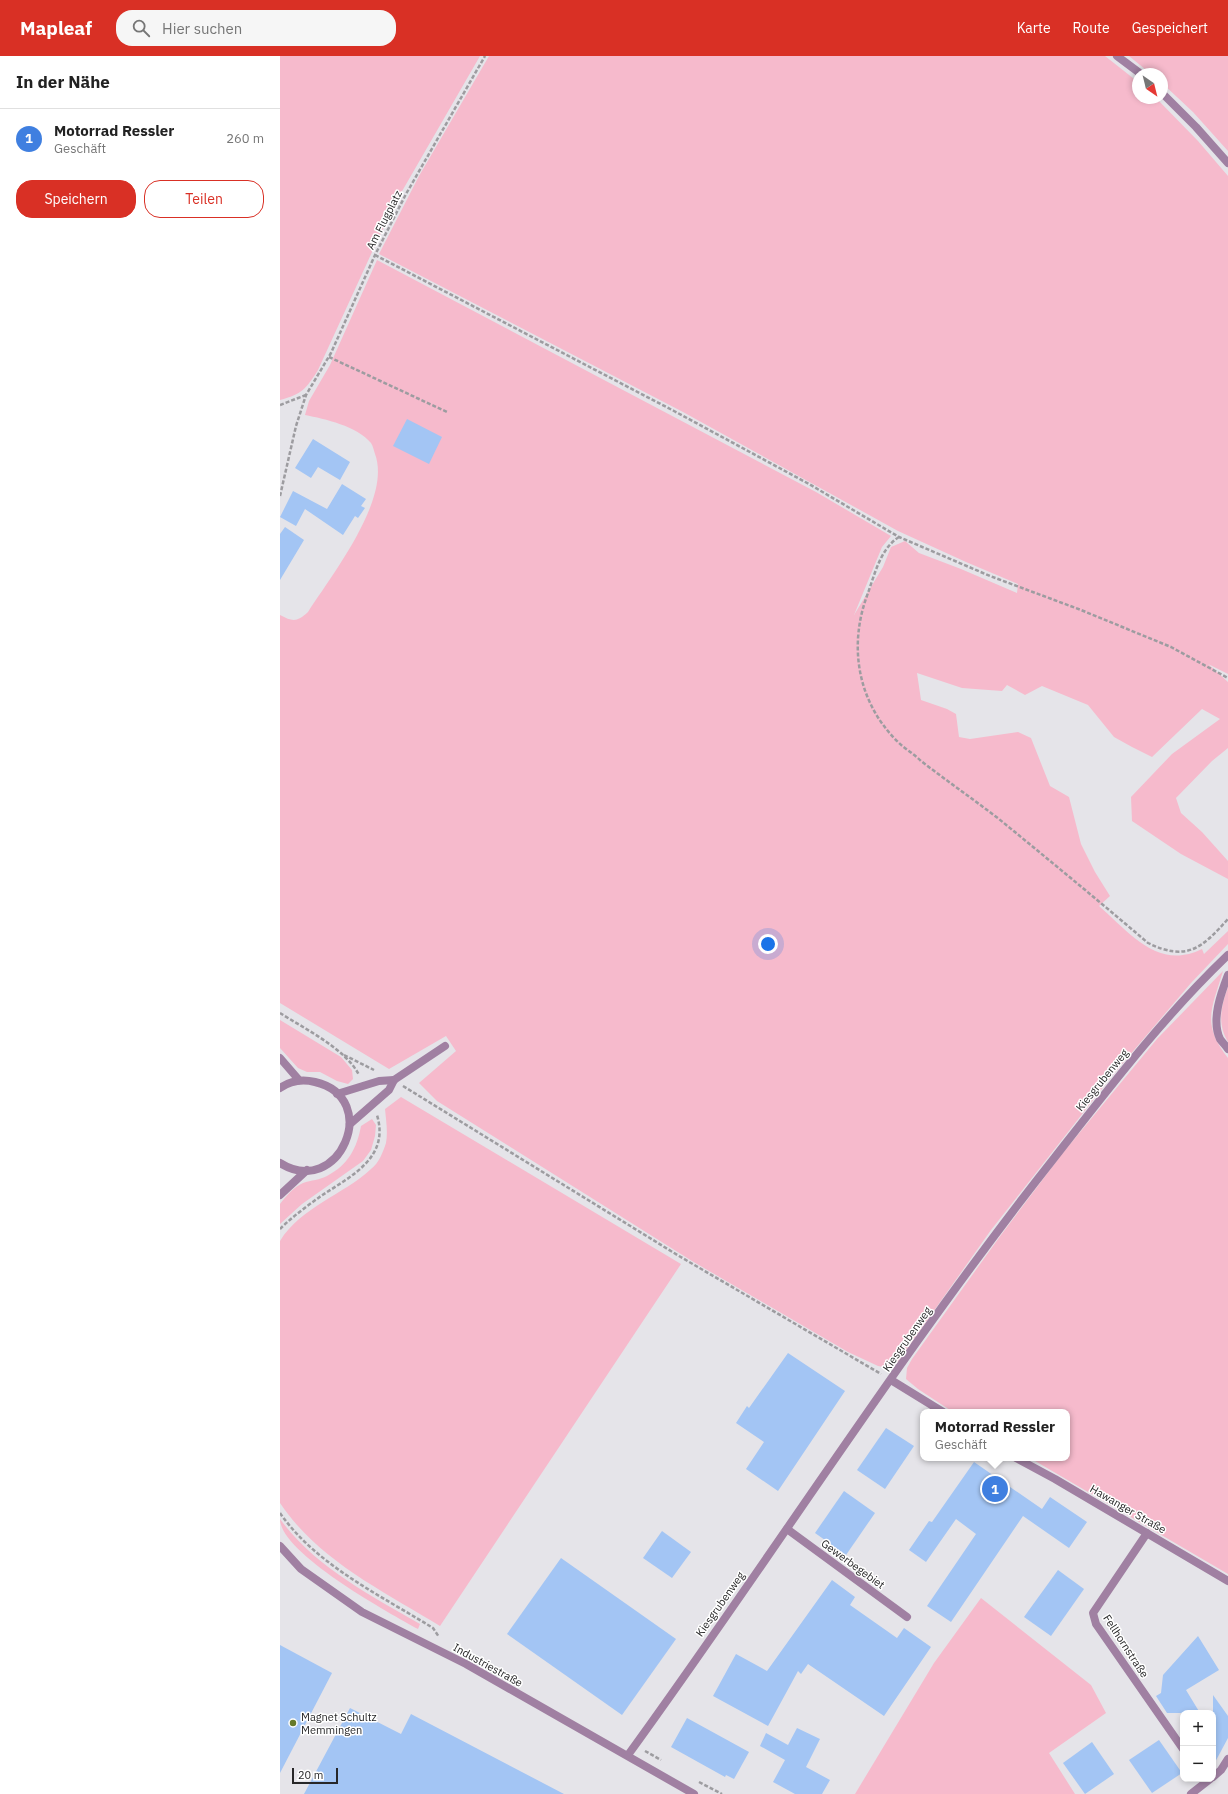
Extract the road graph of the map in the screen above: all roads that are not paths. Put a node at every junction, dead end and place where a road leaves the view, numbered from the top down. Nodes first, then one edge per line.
1 (1117, 56) edge
2 (1133, 68) edge
3 (1168, 99) edge
4 (1228, 163) edge
5 (1228, 955) edge
6 (1228, 975) edge
7 (445, 1046) dead end
8 (1228, 1049) edge
9 (280, 1058) edge
10 (299, 1080) junction
11 (394, 1080) junction
12 (280, 1088) edge
13 (337, 1094) junction
14 (350, 1124) junction
15 (280, 1163) edge
16 (307, 1170) junction
17 (280, 1195) edge
18 (891, 1380) junction
19 (938, 1409) edge
20 (1021, 1461) edge
21 (787, 1529) junction
22 (1147, 1533) junction
23 (280, 1546) edge
24 (1228, 1581) edge
25 (907, 1617) dead end
26 (1181, 1746) edge
27 (628, 1755) junction
28 (1228, 1760) edge
29 (1216, 1774) edge
30 (1205, 1782) edge
31 (694, 1794) edge
32 (1191, 1794) edge

1 - 2 street
3 - 4 street
5 - 18 street, Kiesgrubenweg
6 - 8 street
7 - 11 street
9 - 10 street
10 - 12 street
10 - 13 street
11 - 13 street
11 - 14 street
13 - 14 street
14 - 16 street
15 - 16 street
16 - 17 street
18 - 19 street
18 - 21 street, Kiesgrubenweg
20 - 22 street, Hawanger Straße
21 - 25 street, Gewerbegebiet
21 - 27 street, Kiesgrubenweg
22 - 24 street, Hawanger Straße
22 - 26 street, Fellhornstraße
23 - 27 street, Industriestraße
27 - 31 street, Industriestraße
28 - 29 street
30 - 32 street

